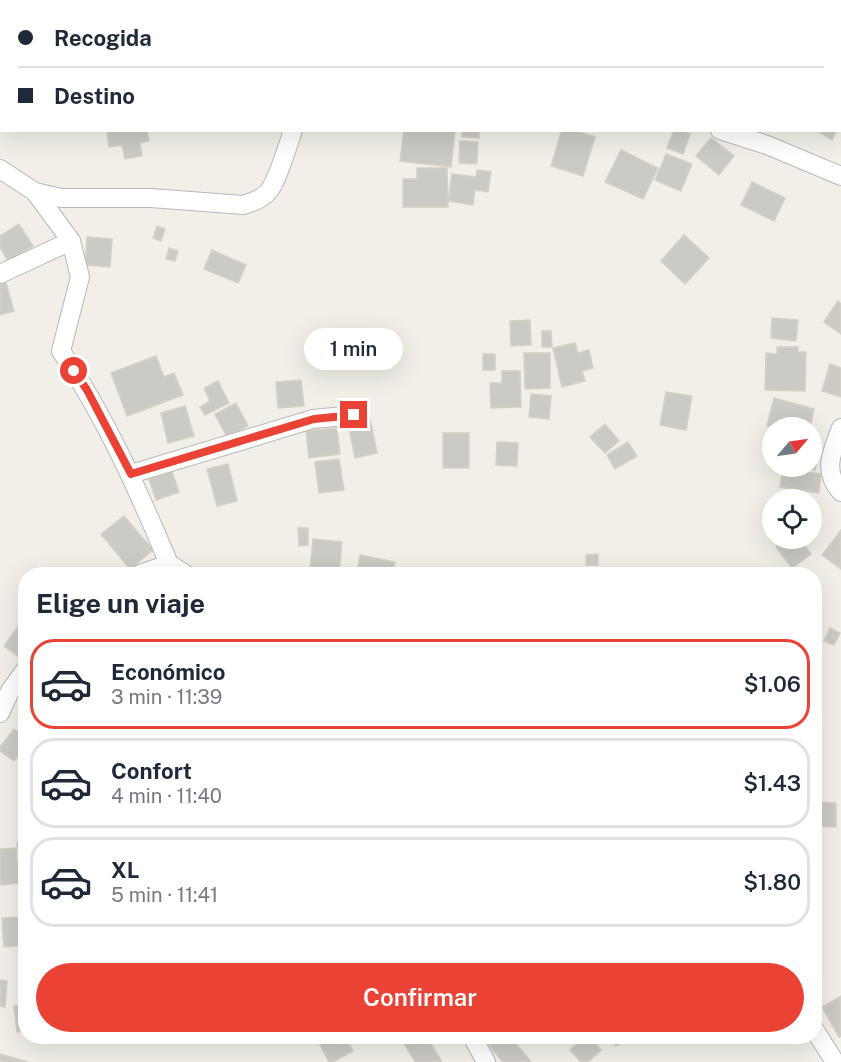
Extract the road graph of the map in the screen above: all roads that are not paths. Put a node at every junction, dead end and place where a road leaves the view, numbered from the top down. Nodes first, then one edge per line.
1 (292, 132) edge
2 (726, 132) edge
3 (0, 169) edge
4 (841, 176) edge
5 (36, 192) junction
6 (71, 242) junction
7 (0, 274) edge
8 (354, 415) dead end
9 (841, 428) edge
10 (131, 474) junction
11 (841, 492) edge
12 (169, 564) junction
13 (160, 567) edge
14 (174, 567) edge
15 (18, 680) edge
16 (0, 713) edge
17 (822, 1041) edge
18 (476, 1044) edge
19 (486, 1062) edge
20 (836, 1062) edge

1 - 5 street
2 - 4 street
3 - 5 street
5 - 6 street
6 - 7 street
6 - 10 street
8 - 10 street
9 - 11 street
10 - 12 street
12 - 13 street
12 - 14 street
15 - 16 street
17 - 20 street
18 - 19 street

